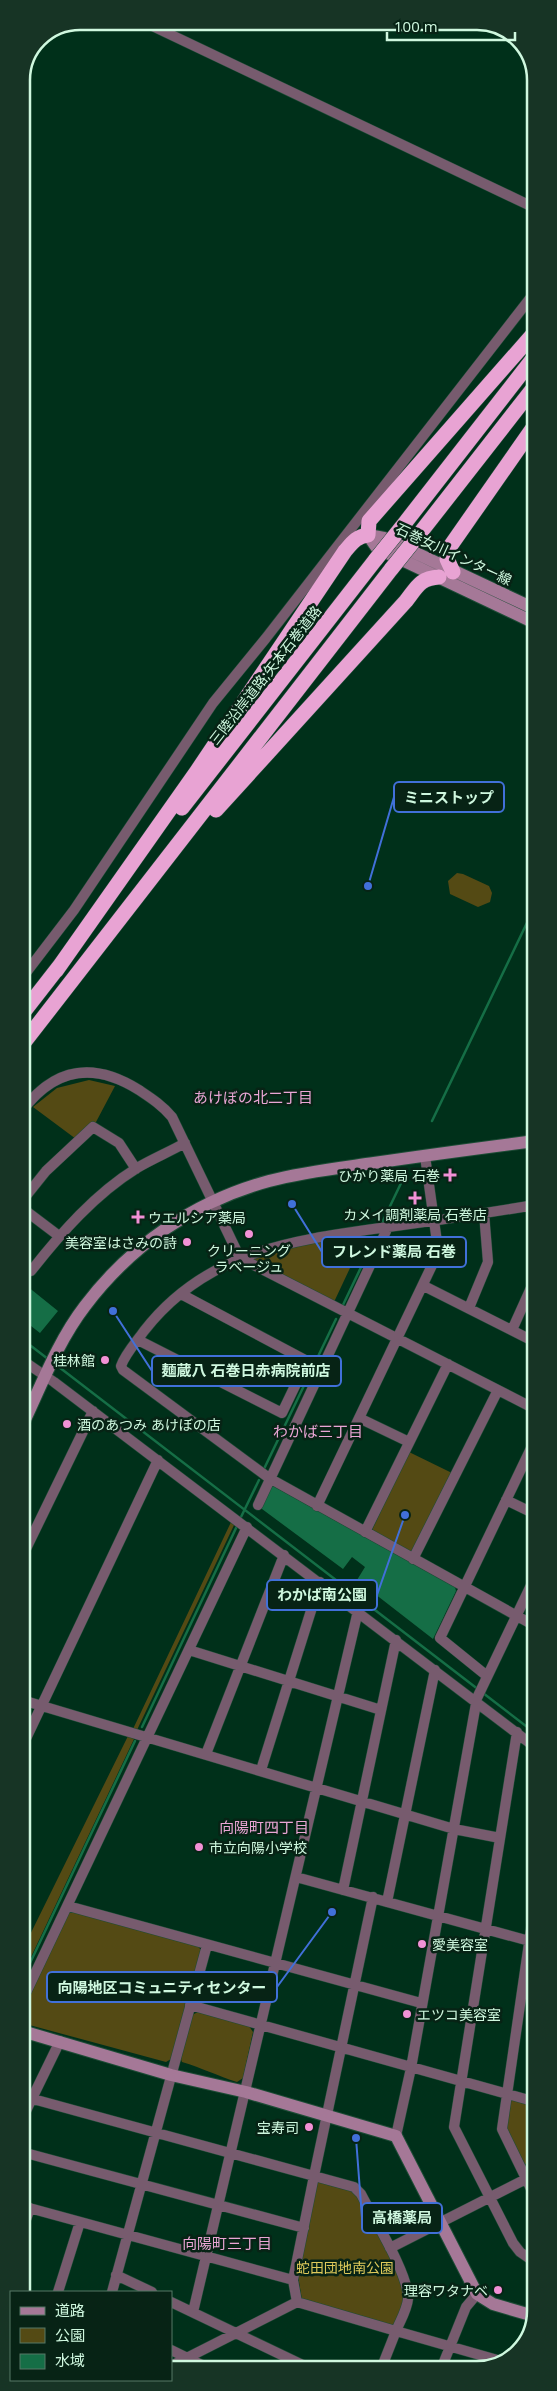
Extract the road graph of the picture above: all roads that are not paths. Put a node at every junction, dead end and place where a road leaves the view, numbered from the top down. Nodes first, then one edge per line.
1 (161, 30) edge
2 (527, 204) edge
3 (527, 302) edge
4 (527, 341) edge
5 (527, 366) edge
6 (527, 396) edge
7 (527, 436) edge
8 (368, 535) junction
9 (446, 574) junction
10 (527, 606) edge
11 (527, 619) edge
12 (145, 887) junction
13 (30, 968) edge
14 (56, 971) junction
15 (30, 1004) edge
16 (30, 1035) edge
17 (30, 1101) edge
18 (527, 1142) edge
19 (185, 1143) junction
20 (424, 1156) junction
21 (136, 1169) junction
22 (30, 1191) edge
23 (212, 1202) junction
24 (527, 1206) edge
25 (484, 1213) junction
26 (30, 1214) edge
27 (434, 1220) junction
28 (388, 1227) junction
29 (59, 1236) junction
30 (240, 1258) junction
31 (30, 1271) edge
32 (424, 1286) junction
33 (180, 1294) junction
34 (527, 1297) edge
35 (469, 1308) junction
36 (348, 1314) junction
37 (512, 1330) junction
38 (527, 1338) edge
39 (397, 1339) junction
40 (138, 1340) junction
41 (30, 1364) edge
42 (448, 1364) junction
43 (48, 1372) junction
44 (498, 1390) junction
45 (527, 1405) edge
46 (30, 1409) edge
47 (93, 1411) junction
48 (360, 1418) junction
49 (409, 1442) junction
50 (527, 1457) edge
51 (158, 1460) junction
52 (269, 1478) junction
53 (506, 1500) junction
54 (258, 1505) dead end
55 (317, 1506) junction
56 (527, 1510) edge
57 (247, 1527) junction
58 (365, 1532) junction
59 (30, 1541) edge
60 (284, 1555) junction
61 (413, 1559) junction
62 (320, 1582) junction
63 (464, 1587) junction
64 (527, 1593) edge
65 (358, 1611) junction
66 (516, 1616) junction
67 (527, 1622) edge
68 (396, 1640) junction
69 (189, 1650) junction
70 (239, 1667) junction
71 (435, 1670) junction
72 (485, 1680) junction
73 (289, 1682) junction
74 (339, 1698) junction
75 (477, 1699) junction
76 (30, 1703) edge
77 (41, 1706) junction
78 (381, 1710) junction
79 (30, 1730) edge
80 (517, 1732) junction
81 (148, 1737) junction
82 (527, 1739) edge
83 (206, 1754) junction
84 (261, 1770) junction
85 (316, 1788) junction
86 (362, 1801) junction
87 (404, 1814) junction
88 (454, 1829) junction
89 (500, 1838) junction
90 (296, 1877) junction
91 (343, 1890) junction
92 (373, 1897) junction
93 (387, 1902) junction
94 (68, 1906) junction
95 (438, 1917) junction
96 (485, 1929) junction
97 (527, 1941) edge
98 (207, 1945) junction
99 (276, 1964) junction
100 (527, 1971) edge
101 (30, 1984) edge
102 (355, 1985) junction
103 (421, 2003) junction
104 (190, 2005) junction
105 (261, 2025) junction
106 (30, 2033) edge
107 (60, 2041) junction
108 (341, 2048) junction
109 (411, 2068) junction
110 (171, 2075) junction
111 (461, 2081) junction
112 (246, 2092) junction
113 (506, 2093) junction
114 (33, 2099) junction
115 (527, 2099) edge
116 (30, 2104) edge
117 (327, 2115) junction
118 (155, 2132) junction
119 (396, 2136) junction
120 (231, 2153) junction
121 (30, 2154) edge
122 (314, 2176) junction
123 (525, 2180) junction
124 (142, 2183) junction
125 (527, 2183) edge
126 (490, 2197) junction
127 (219, 2204) junction
128 (30, 2208) edge
129 (80, 2222) junction
130 (440, 2222) junction
131 (304, 2228) junction
132 (127, 2234) junction
133 (390, 2248) junction
134 (207, 2256) junction
135 (527, 2257) edge
136 (116, 2276) junction
137 (293, 2280) junction
138 (58, 2291) edge
139 (112, 2291) edge
140 (150, 2291) edge
141 (477, 2294) junction
142 (172, 2302) edge
143 (297, 2302) junction
144 (193, 2312) junction
145 (527, 2314) edge
146 (396, 2331) junction
147 (238, 2334) junction
148 (450, 2347) junction
149 (172, 2350) edge
150 (188, 2358) junction
151 (287, 2358) junction
152 (488, 2360) edge
153 (182, 2361) edge
154 (194, 2361) edge
155 (286, 2361) edge
156 (293, 2361) edge
157 (384, 2361) edge
158 (444, 2361) edge

1 - 2 street
3 - 13 street
4 - 8 highway
5 - 14 highway, 三陸沿岸道路;矢本石巻道路, bridge
6 - 12 highway, bridge
7 - 9 highway
8 - 9 street, 石巻女川インター線
8 - 14 highway
9 - 10 street, 石巻女川インター線
9 - 11 street, 石巻女川インター線
9 - 12 highway
12 - 16 highway
14 - 15 highway, 三陸沿岸道路;矢本石巻道路
17 - 19 street
18 - 20 street
19 - 21 street
19 - 23 street
20 - 23 street
20 - 27 street
21 - 22 street
21 - 29 street
23 - 30 street
23 - 43 street
24 - 25 street
25 - 27 street
25 - 35 street
26 - 29 street
27 - 28 street
27 - 32 street
28 - 30 street
28 - 36 street
29 - 31 street
30 - 33 street
30 - 36 street
32 - 35 street
32 - 39 street
33 - 40 street
33 - 40 street
34 - 37 street
35 - 37 street
36 - 39 street
36 - 52 street
37 - 38 street
39 - 42 street
39 - 48 street
40 - 52 street
41 - 43 street
42 - 44 street
42 - 49 street
43 - 46 street
43 - 47 street
44 - 45 street
44 - 61 street
47 - 51 street
47 - 59 street
48 - 49 street
48 - 55 street
49 - 58 street
50 - 53 street
51 - 57 street
51 - 77 street
52 - 54 street
52 - 55 street
53 - 56 street
53 - 63 street
55 - 58 street
57 - 60 street
57 - 69 street
58 - 61 street
60 - 62 street
60 - 70 street
61 - 63 street
62 - 65 street
62 - 73 street
63 - 66 street
63 - 72 street
64 - 66 street
65 - 68 street
65 - 74 street
66 - 67 street
66 - 72 street
68 - 71 street
68 - 78 street
69 - 70 street
69 - 81 street
70 - 73 street
70 - 83 street
71 - 75 street
71 - 87 street
72 - 75 street
73 - 74 street
73 - 84 street
74 - 78 street
74 - 85 street
75 - 80 street
75 - 88 street
76 - 77 street
77 - 79 street
77 - 81 street
78 - 86 street
80 - 82 street
80 - 89 street
81 - 83 street
81 - 94 street
83 - 84 street
84 - 85 street
85 - 86 street
85 - 90 street
86 - 87 street
86 - 91 street
87 - 88 street
87 - 93 street
88 - 89 street
88 - 95 street
89 - 96 street
90 - 91 street
90 - 99 street
91 - 92 street
92 - 93 street
92 - 102 street
93 - 95 street
94 - 98 street
94 - 101 street
95 - 96 street
95 - 103 street
96 - 97 street
96 - 111 street
98 - 99 street
98 - 104 street
99 - 102 street
99 - 105 street
100 - 113 street
102 - 103 street
102 - 108 street
103 - 109 street
104 - 105 street
104 - 110 street
105 - 108 street
105 - 112 street
106 - 107 street
107 - 110 street
107 - 114 street
108 - 109 street
108 - 117 street
109 - 111 street
109 - 119 street
110 - 112 street
110 - 118 street
111 - 113 street
111 - 126 street
112 - 117 street
112 - 120 street
113 - 115 street
113 - 123 street
114 - 116 street
114 - 118 street
117 - 119 street
117 - 122 street
118 - 120 street
118 - 124 street
119 - 130 street
120 - 122 street
120 - 127 street
121 - 124 street
122 - 131 street
122 - 133 street
123 - 125 street
123 - 126 street
124 - 127 street
124 - 132 street
126 - 130 street
126 - 135 street
127 - 131 street
127 - 134 street
128 - 129 street
129 - 132 street
129 - 138 street
130 - 133 street
130 - 141 street
131 - 137 street
132 - 134 street
132 - 136 street
133 - 146 street
134 - 137 street
134 - 144 street
136 - 139 street
136 - 140 street
137 - 143 street
141 - 145 street
141 - 148 street
142 - 144 street
143 - 146 street
143 - 147 street
144 - 147 street
146 - 148 street
146 - 157 street
147 - 150 street
147 - 151 street
148 - 152 street
148 - 158 street
149 - 150 street
150 - 153 street
150 - 154 street
151 - 155 street
151 - 156 street

